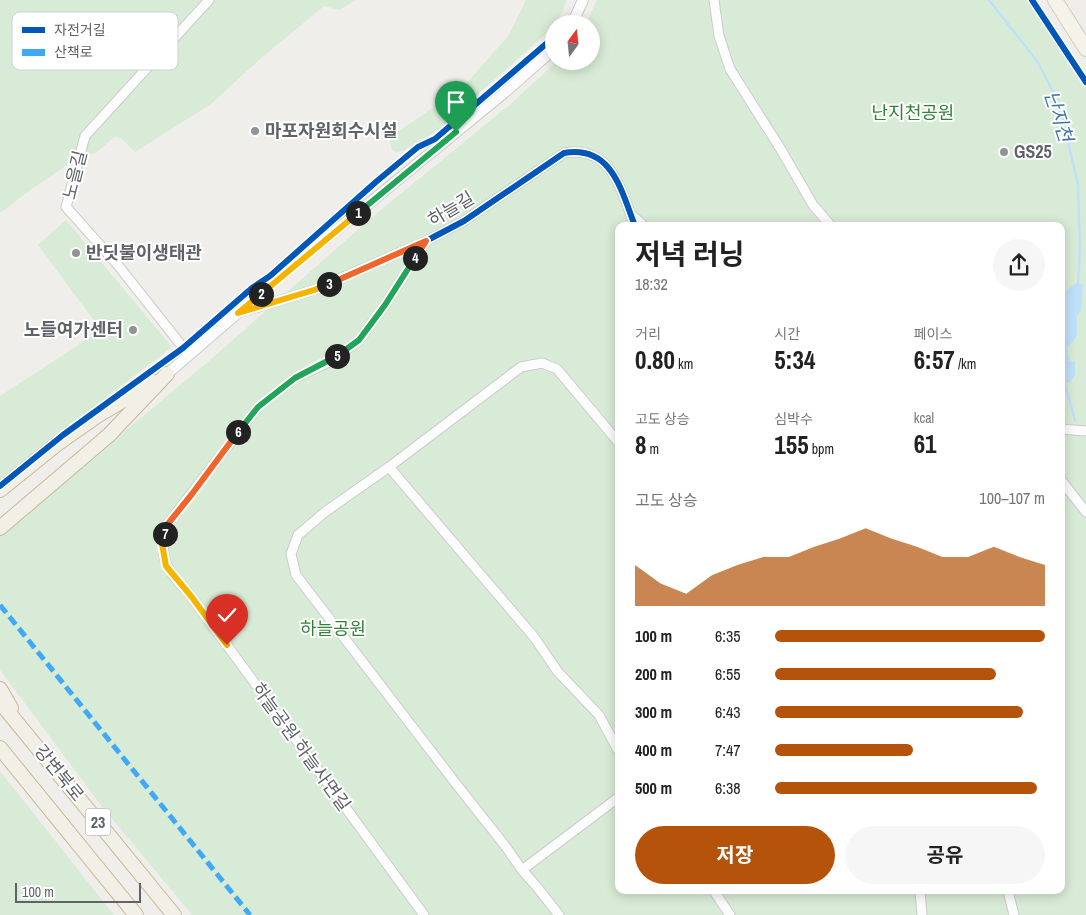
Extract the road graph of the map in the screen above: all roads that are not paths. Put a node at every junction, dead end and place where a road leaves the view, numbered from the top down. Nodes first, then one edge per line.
1 (208, 0) edge
2 (583, 0) edge
3 (714, 0) edge
4 (1055, 0) edge
5 (576, 15) edge
6 (178, 33) edge
7 (1086, 49) edge
8 (545, 57) edge
9 (145, 70) edge
10 (630, 214) junction
11 (633, 222) edge
12 (639, 222) edge
13 (828, 222) edge
14 (426, 241) junction
15 (238, 313) junction
16 (189, 355) junction
17 (167, 374) junction
18 (97, 416) junction
19 (1065, 429) edge
20 (1086, 431) edge
21 (112, 432) junction
22 (615, 438) edge
23 (388, 467) junction
24 (1065, 485) edge
25 (0, 490) edge
26 (1086, 512) edge
27 (0, 528) edge
28 (0, 689) edge
29 (0, 702) edge
30 (22, 728) junction
31 (615, 745) edge
32 (0, 748) edge
33 (615, 800) edge
34 (522, 870) junction
35 (716, 894) edge
36 (920, 894) edge
37 (1009, 894) edge
38 (136, 915) edge
39 (174, 915) edge
40 (424, 915) edge
41 (559, 915) edge
42 (730, 915) edge
43 (922, 915) edge
44 (1014, 915) edge

1 - 6 street, 노을길
2 - 5 street
3 - 13 street
4 - 7 main road
8 - 15 street
9 - 16 street, 노을길
10 - 11 street, 하늘길
10 - 12 street
10 - 14 street, 하늘길
14 - 15 street, 하늘길
14 - 40 street, 하늘공원 하늘사면길
15 - 16 street
16 - 17 street
17 - 18 highway
17 - 21 highway
18 - 21 highway
18 - 25 highway
19 - 20 street
21 - 27 highway
22 - 23 street
23 - 31 street
23 - 34 street
24 - 26 street
28 - 30 highway
29 - 30 highway, 강변북로 / 23
30 - 39 highway, 강변북로 / 23
32 - 38 highway, 강변북로 / 23
33 - 34 street
34 - 41 street
35 - 42 street
36 - 43 street
37 - 44 street

